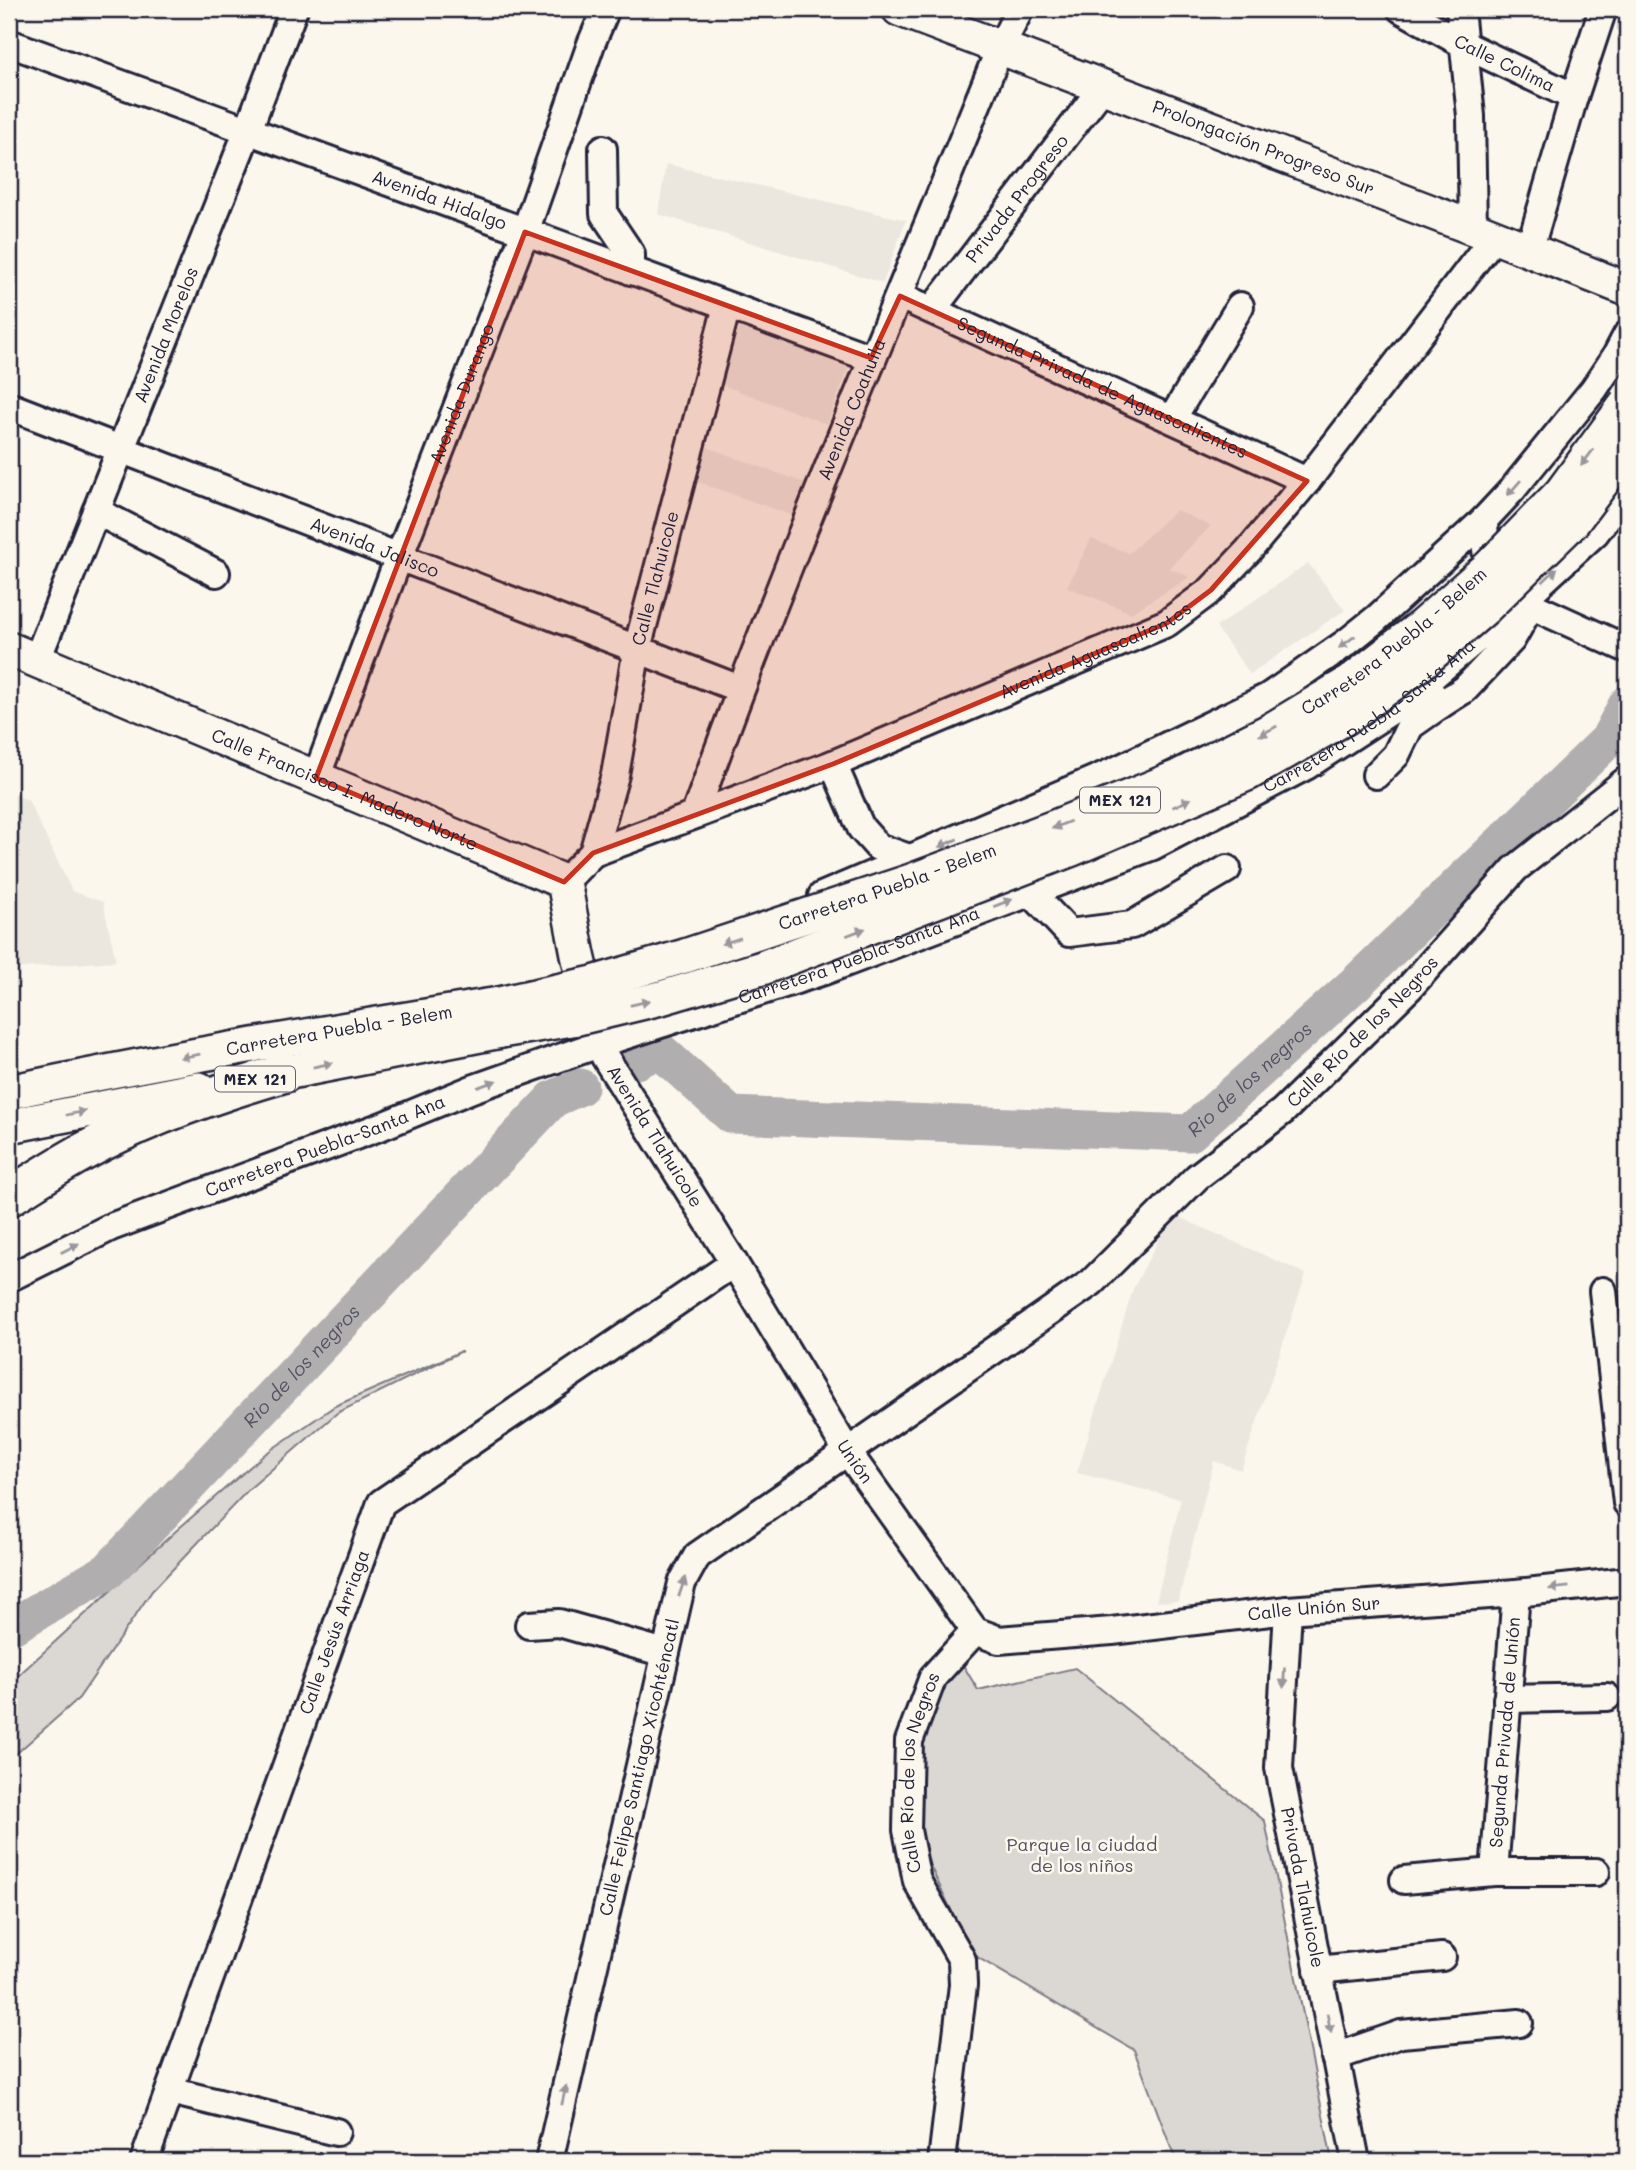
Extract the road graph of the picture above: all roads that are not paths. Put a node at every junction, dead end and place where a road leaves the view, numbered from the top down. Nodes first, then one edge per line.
1 (294, 9) edge
2 (606, 9) edge
3 (900, 9) edge
4 (1020, 9) edge
5 (1401, 9) edge
6 (1460, 9) edge
7 (1603, 9) edge
8 (9, 43) edge
9 (1465, 46) junction
10 (1000, 48) junction
11 (1103, 88) junction
12 (1574, 97) junction
13 (248, 130) junction
14 (603, 149) dead end
15 (525, 232) junction
16 (1483, 232) junction
17 (1529, 251) junction
18 (631, 271) junction
19 (1627, 289) edge
20 (900, 296) junction
21 (727, 306) junction
22 (1240, 306) dead end
23 (932, 310) junction
24 (1624, 348) edge
25 (871, 358) junction
26 (1627, 402) edge
27 (9, 406) edge
28 (1172, 419) junction
29 (121, 449) junction
30 (1627, 449) edge
31 (1307, 481) junction
32 (1627, 491) edge
33 (96, 511) junction
34 (1484, 520) junction
35 (398, 557) junction
36 (216, 573) dead end
37 (1525, 604) junction
38 (1376, 619) junction
39 (637, 649) junction
40 (1627, 649) edge
41 (22, 655) edge
42 (740, 689) junction
43 (1432, 689) junction
44 (833, 764) junction
45 (1376, 775) dead end
46 (316, 778) junction
47 (1627, 780) edge
48 (695, 814) junction
49 (593, 853) junction
50 (912, 859) junction
51 (1227, 869) dead end
52 (564, 883) junction
53 (1033, 892) junction
54 (774, 928) junction
55 (500, 1018) junction
56 (599, 1044) junction
57 (285, 1073) junction
58 (9, 1092) edge
59 (9, 1126) edge
60 (9, 1197) edge
61 (734, 1263) junction
62 (9, 1278) edge
63 (1603, 1291) dead end
64 (847, 1451) junction
65 (1627, 1503) edge
66 (1627, 1581) edge
67 (1516, 1593) junction
68 (1288, 1610) junction
69 (529, 1625) dead end
70 (987, 1635) junction
71 (665, 1653) junction
72 (1607, 1697) dead end
73 (1507, 1699) junction
74 (1494, 1872) junction
75 (1596, 1872) dead end
76 (1404, 1880) dead end
77 (1442, 1957) dead end
78 (1318, 1970) junction
79 (1519, 2023) dead end
80 (1335, 2057) junction
81 (170, 2091) junction
82 (336, 2132) dead end
83 (144, 2161) edge
84 (549, 2161) edge
85 (942, 2161) edge
86 (1356, 2161) edge

1 - 13 street, Avenida Morelos
2 - 15 street, Avenida Durango
3 - 10 main road, Prolongación Progreso Sur
4 - 10 street, Avenida Coahuila
5 - 9 street, Calle Colima
6 - 9 street
7 - 12 street
8 - 13 street, Avenida Hidalgo
9 - 12 street, Calle Colima
9 - 16 street
10 - 11 main road, Prolongación Progreso Sur
10 - 20 street, Avenida Coahuila
11 - 16 main road, Prolongación Progreso Sur
11 - 23 street, Privada Progreso
12 - 17 street
13 - 15 street, Avenida Hidalgo
13 - 29 street, Avenida Morelos
14 - 18 street
15 - 18 street, Avenida Hidalgo
15 - 35 street, Avenida Durango
16 - 17 main road, Prolongación Progreso Sur
16 - 31 street, Avenida Aguascalientes
17 - 19 main road, Prolongación Progreso Sur
18 - 21 street, Avenida Hidalgo
20 - 23 street, Segunda Privada de Aguascalientes
20 - 25 street, Avenida Coahuila
21 - 25 street, Avenida Hidalgo
21 - 39 street, Calle Tlahuicole
22 - 28 street
23 - 28 street, Segunda Privada de Aguascalientes
24 -> 34 street, Carretera Puebla - Belem
25 - 42 street, Avenida Coahuila
26 -> 54 main road, Carretera Puebla - Belem / MEX 121, bridge
27 - 29 street, Avenida Jalisco
28 - 31 street, Segunda Privada de Aguascalientes
29 - 33 street, Avenida Morelos
29 - 35 street, Avenida Jalisco
55 -> 30 main road, Carretera Puebla - Belem / MEX 121, bridge
31 - 44 street, Avenida Aguascalientes
37 -> 32 street, Carretera Puebla-Santa Ana
33 - 36 street
33 - 41 street, Avenida Morelos
34 - 37 street
34 - 38 street, Carretera Puebla - Belem
35 - 39 street, Avenida Jalisco
35 - 46 street, Avenida Durango
37 - 40 street
37 - 43 street, Carretera Puebla-Santa Ana
38 - 43 street
38 -> 50 street, Carretera Puebla - Belem
39 - 42 street, Avenida Jalisco
39 - 49 street, Calle Tlahuicole
41 - 46 main road, Calle Francisco I. Madero Norte
42 - 48 street, Avenida Coahuila
43 - 45 street
43 - 53 street, Carretera Puebla-Santa Ana
44 - 48 street, Avenida Aguascalientes
44 - 50 street
46 - 52 main road, Calle Francisco I. Madero Norte
47 - 64 street, Calle Río de los Negros
48 - 49 street, Avenida Aguascalientes
49 - 52 street, Avenida Aguascalientes
50 - 54 street, Carretera Puebla - Belem
51 - 53 street
52 - 56 main road, Avenida Tlahuicole
56 -> 53 street, Carretera Puebla-Santa Ana
54 -> 55 main road, Carretera Puebla - Belem / MEX 121, bridge
57 -> 55 main road, Carretera Puebla - Belem / MEX 121
55 -> 58 main road, Carretera Puebla - Belem / MEX 121
56 - 61 street, Avenida Tlahuicole
62 -> 56 street, Carretera Puebla-Santa Ana
59 -> 57 main road, Carretera Puebla - Belem / MEX 121
57 - 60 highway
61 - 64 street, Unión
61 - 81 street, Calle Jesús Arriaga
63 - 65 street
64 - 70 street, Unión
71 -> 64 street, Calle Felipe Santiago Xicohténcatl
66 -> 67 street, Calle Unión Sur
67 - 68 street, Calle Unión Sur
67 - 73 street, Segunda Privada de Unión
68 - 70 street, Calle Unión Sur
68 -> 78 street, Privada Tlahuicole
69 - 71 street
70 - 85 street, Calle Río de los Negros
84 -> 71 street, Calle Felipe Santiago Xicohténcatl
72 - 73 street
73 - 74 street, Segunda Privada de Unión
74 - 75 street
74 - 76 street
77 - 78 street
78 -> 80 street, Privada Tlahuicole
79 - 80 street
80 - 86 street, Privada Tlahuicole
81 - 82 street
81 - 83 street, Calle Jesús Arriaga

